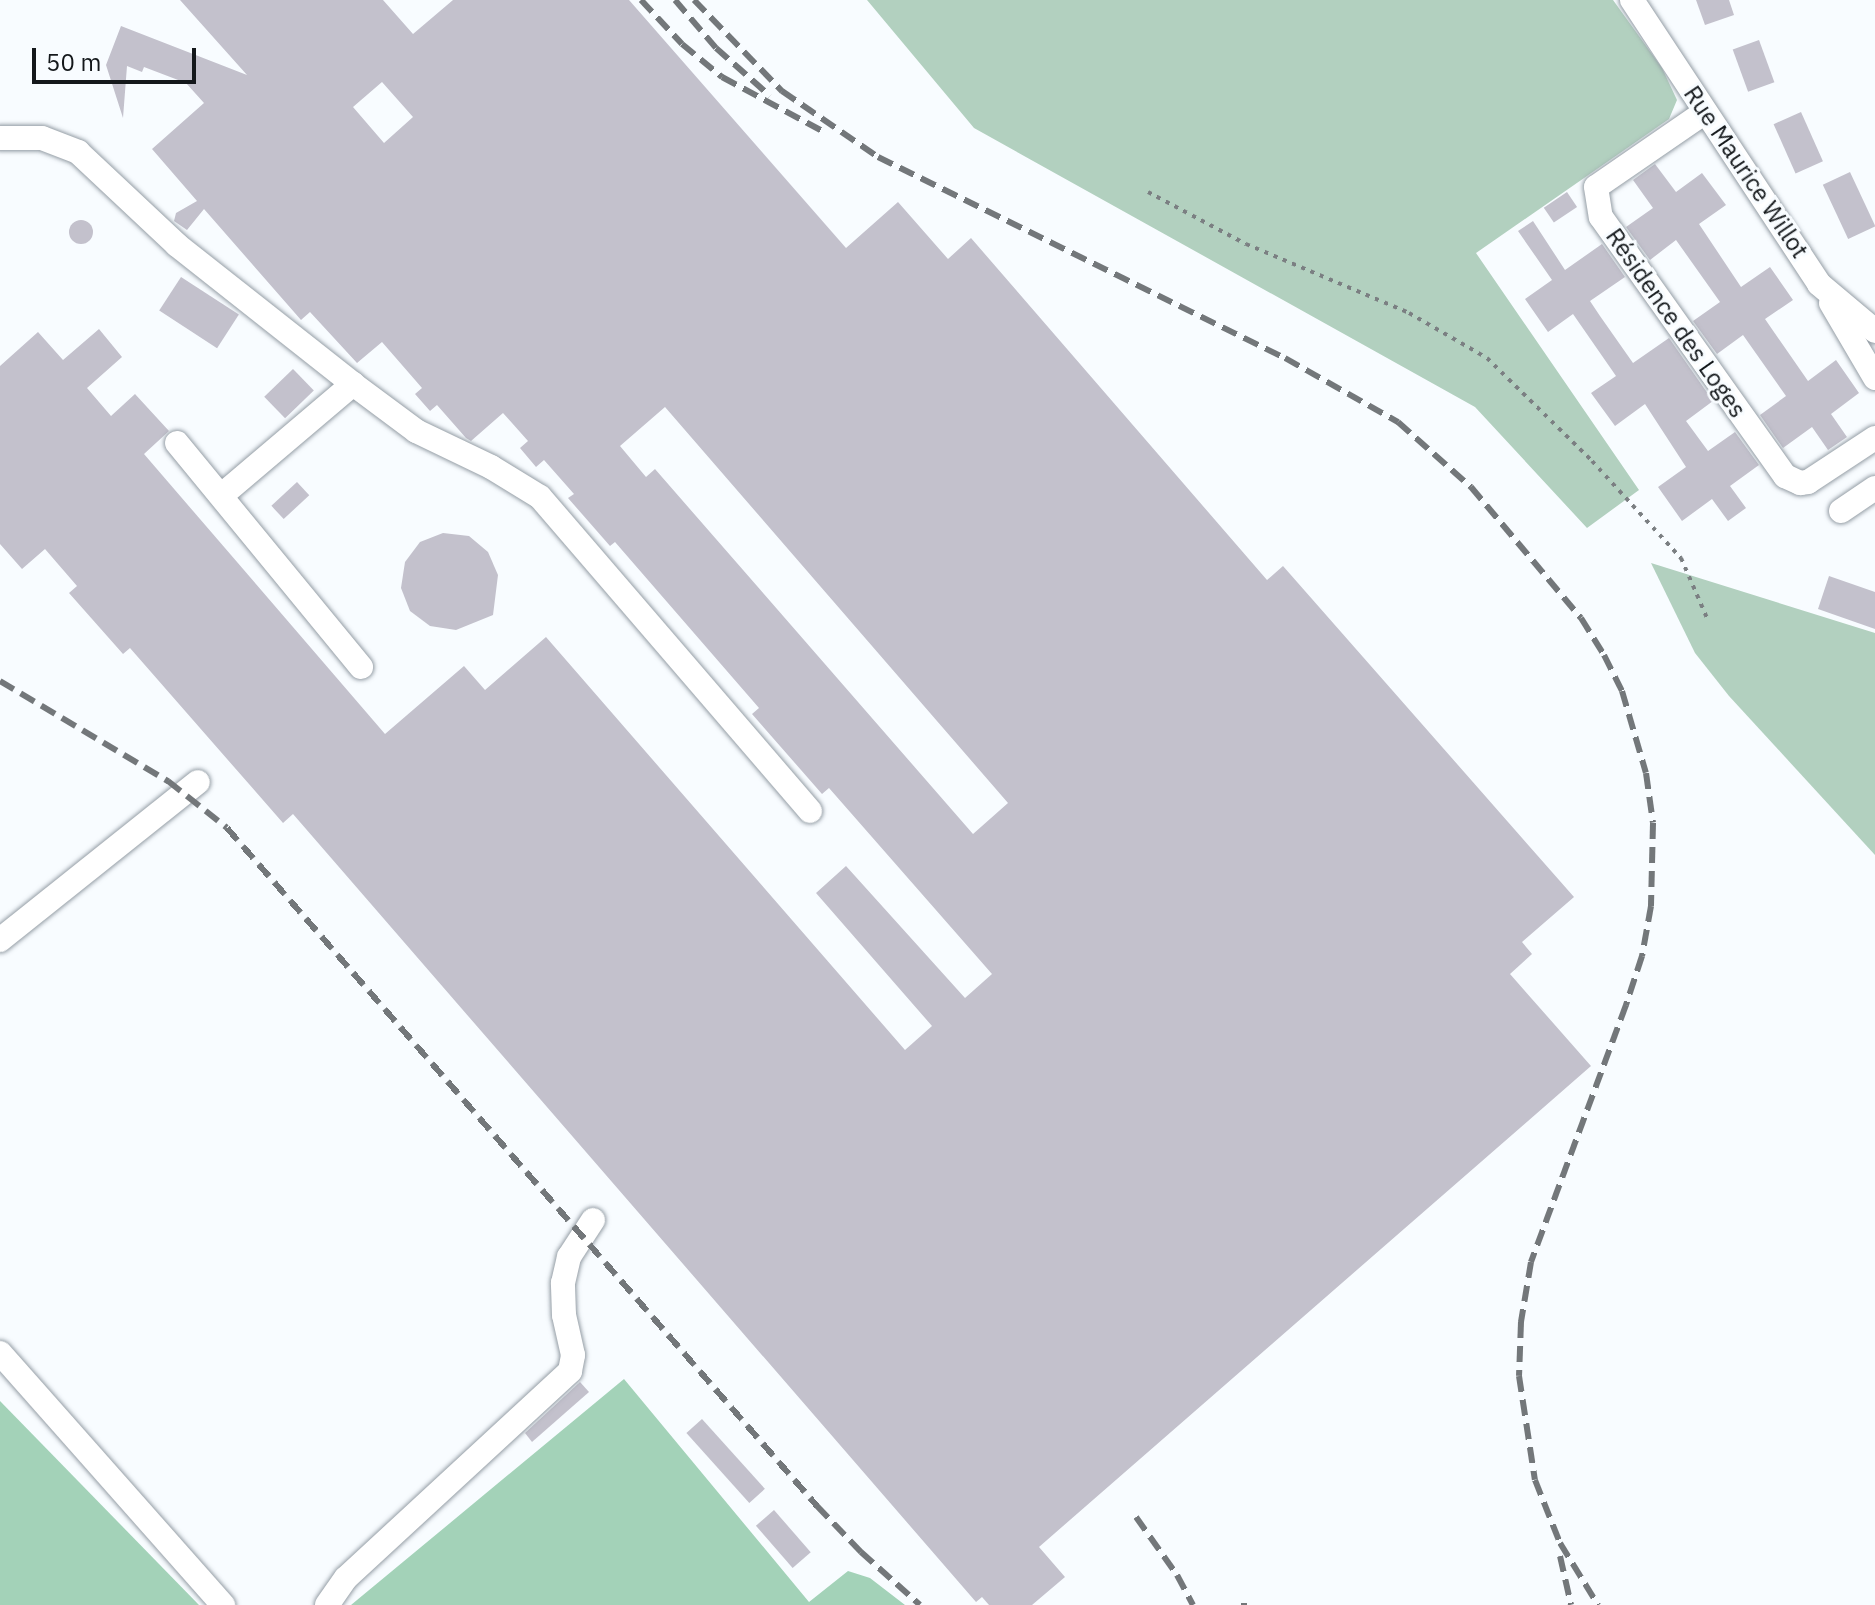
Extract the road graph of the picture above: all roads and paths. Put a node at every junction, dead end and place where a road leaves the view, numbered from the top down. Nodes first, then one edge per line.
1 (1632, 0) edge
2 (1705, 112) junction
3 (0, 138) edge
4 (1148, 192) dead end
5 (1819, 284) junction
6 (1875, 331) edge
7 (1875, 378) edge
8 (353, 384) junction
9 (1875, 438) edge
10 (177, 443) dead end
11 (1875, 488) edge
12 (222, 495) junction
13 (1841, 511) dead end
14 (1707, 618) dead end
15 (361, 667) dead end
16 (198, 782) dead end
17 (810, 811) dead end
18 (0, 940) edge
19 (593, 1220) dead end
20 (0, 1353) edge
21 (223, 1605) edge
22 (327, 1605) edge

1 - 2 street, Rue Maurice Willot
2 - 5 street, Rue Maurice Willot
2 - 9 street, Résidence des Loges
3 - 8 street
4 - 14 path
5 - 6 street, Rue Maurice Willot
5 - 7 street
8 - 12 street
8 - 17 street
10 - 12 street
11 - 13 street
12 - 15 street
16 - 18 street
19 - 22 street
20 - 21 street

